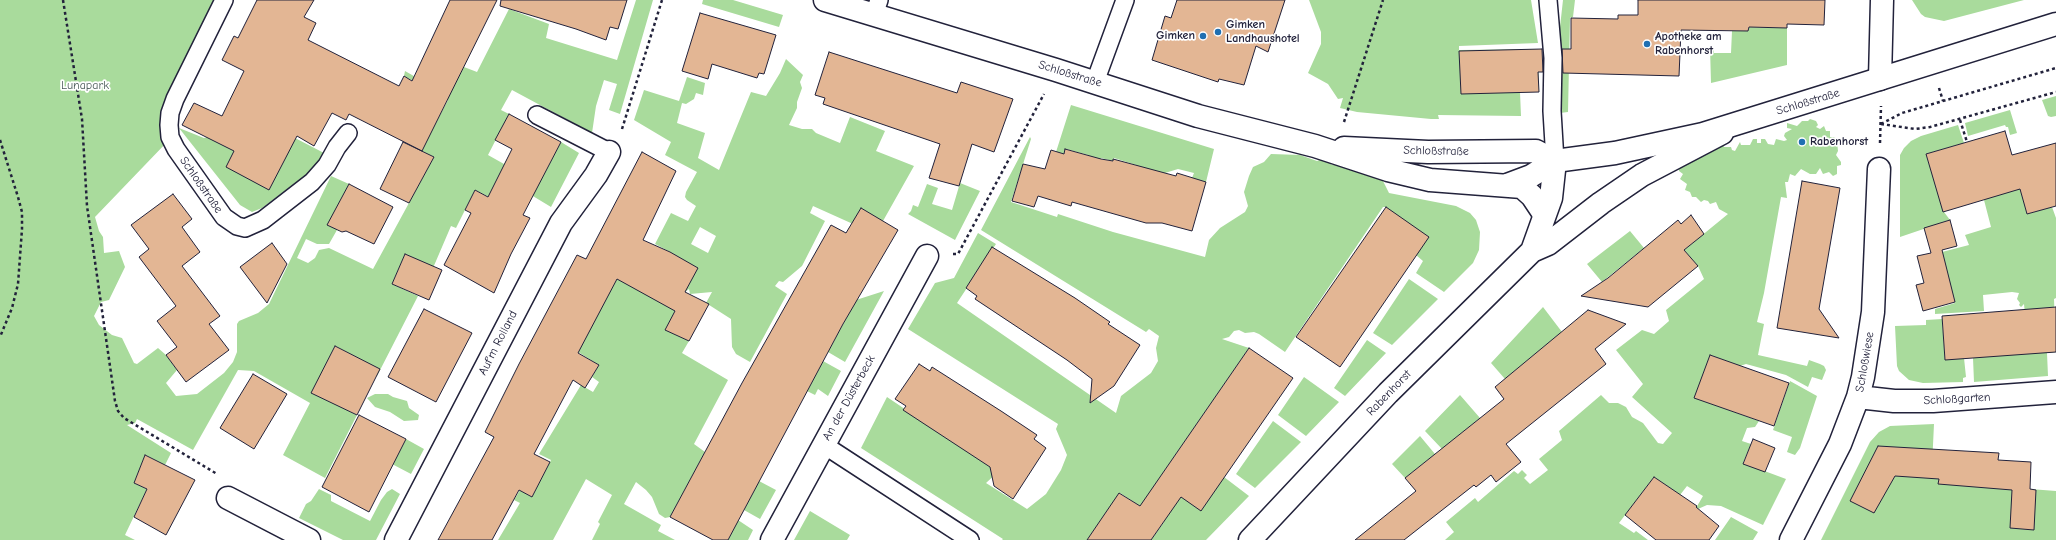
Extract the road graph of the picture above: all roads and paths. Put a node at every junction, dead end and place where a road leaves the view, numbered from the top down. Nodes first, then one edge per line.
1 (62, 0) edge
2 (224, 0) edge
3 (662, 0) edge
4 (825, 0) edge
5 (1125, 0) edge
6 (1383, 0) edge
7 (1548, 0) edge
8 (1882, 0) edge
9 (877, 7) edge
10 (2056, 24) edge
11 (2056, 68) edge
12 (1056, 70) junction
13 (1880, 79) junction
14 (1095, 82) junction
15 (2056, 92) edge
16 (537, 115) dead end
17 (1960, 120) junction
18 (1744, 122) junction
19 (348, 133) dead end
20 (0, 140) edge
21 (1967, 142) dead end
22 (1325, 147) junction
23 (609, 152) junction
24 (1555, 161) junction
25 (1879, 169) dead end
26 (1507, 185) junction
27 (1544, 214) junction
28 (1532, 251) junction
29 (958, 254) dead end
30 (927, 256) dead end
31 (0, 336) edge
32 (2056, 392) edge
33 (1858, 397) junction
34 (824, 445) junction
35 (228, 498) joint
36 (309, 540) edge
37 (396, 540) edge
38 (772, 540) edge
39 (970, 540) edge
40 (1250, 540) edge
41 (1791, 540) edge

1 - 35 path
2 - 19 lane, Schloßstraße
3 - 23 path
4 - 9 street, Schloßstraße
5 - 14 lane
6 - 22 path
7 - 24 lane
8 - 13 street
9 - 12 street, Schloßstraße
10 - 13 street, Schloßstraße
11 - 17 path
12 - 14 street, Schloßstraße
12 - 29 path
13 - 18 street, Schloßstraße
14 - 22 street, Schloßstraße
15 - 17 path
16 - 23 lane
17 - 21 path
18 - 24 street, Schloßstraße
18 - 28 street, Rabenhorst
20 - 31 path
22 - 24 street, Schloßstraße
22 - 26 street, Schloßstraße
23 - 37 street, Auf'm Rolland
24 - 26 street, Schloßstraße
24 - 27 street, Rabenhorst
25 - 33 street, Schloßwiese
26 - 27 street, Schloßstraße
27 - 28 street, Rabenhorst
28 - 40 street, Rabenhorst
30 - 34 street, An der Düsterbeck
32 - 33 street, Schloßgarten
33 - 41 street, Schloßwiese
34 - 38 street, An der Düsterbeck
34 - 39 lane
35 - 36 street

